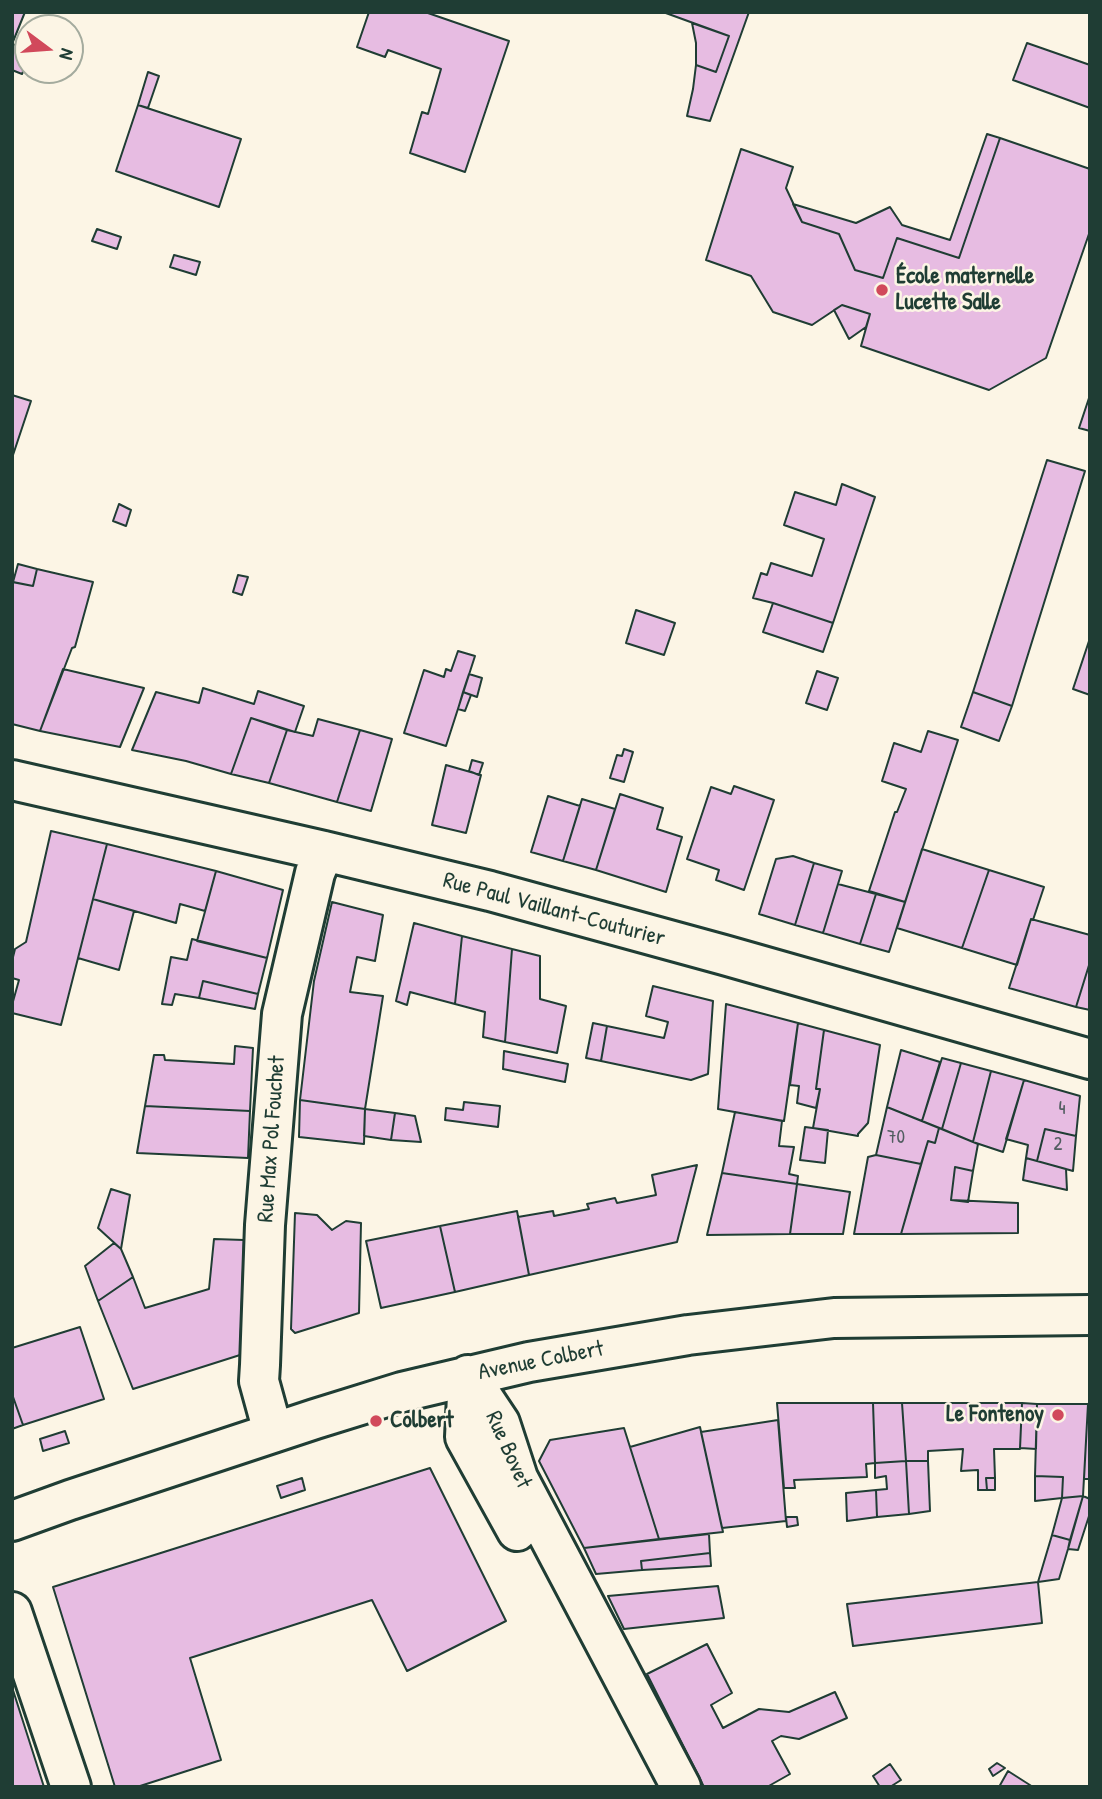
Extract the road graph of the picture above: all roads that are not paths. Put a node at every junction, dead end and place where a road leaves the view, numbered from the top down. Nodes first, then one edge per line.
1 (12, 780) edge
2 (324, 851) junction
3 (1090, 1059) edge
4 (1090, 1315) edge
5 (468, 1375) junction
6 (273, 1432) junction
7 (12, 1521) edge
8 (12, 1612) edge
9 (71, 1787) edge
10 (659, 1787) edge
11 (681, 1787) edge

1 - 2 street, Rue Paul Vaillant-Couturier
2 - 3 street, Rue Paul Vaillant-Couturier
2 - 6 street, Rue Max Pol Fouchet
4 - 5 street, Avenue Colbert
5 - 6 street, Avenue Colbert
5 - 10 street, Rue Bovet
5 - 11 street, Rue Bovet
6 - 7 street, Avenue Colbert
8 - 9 street

